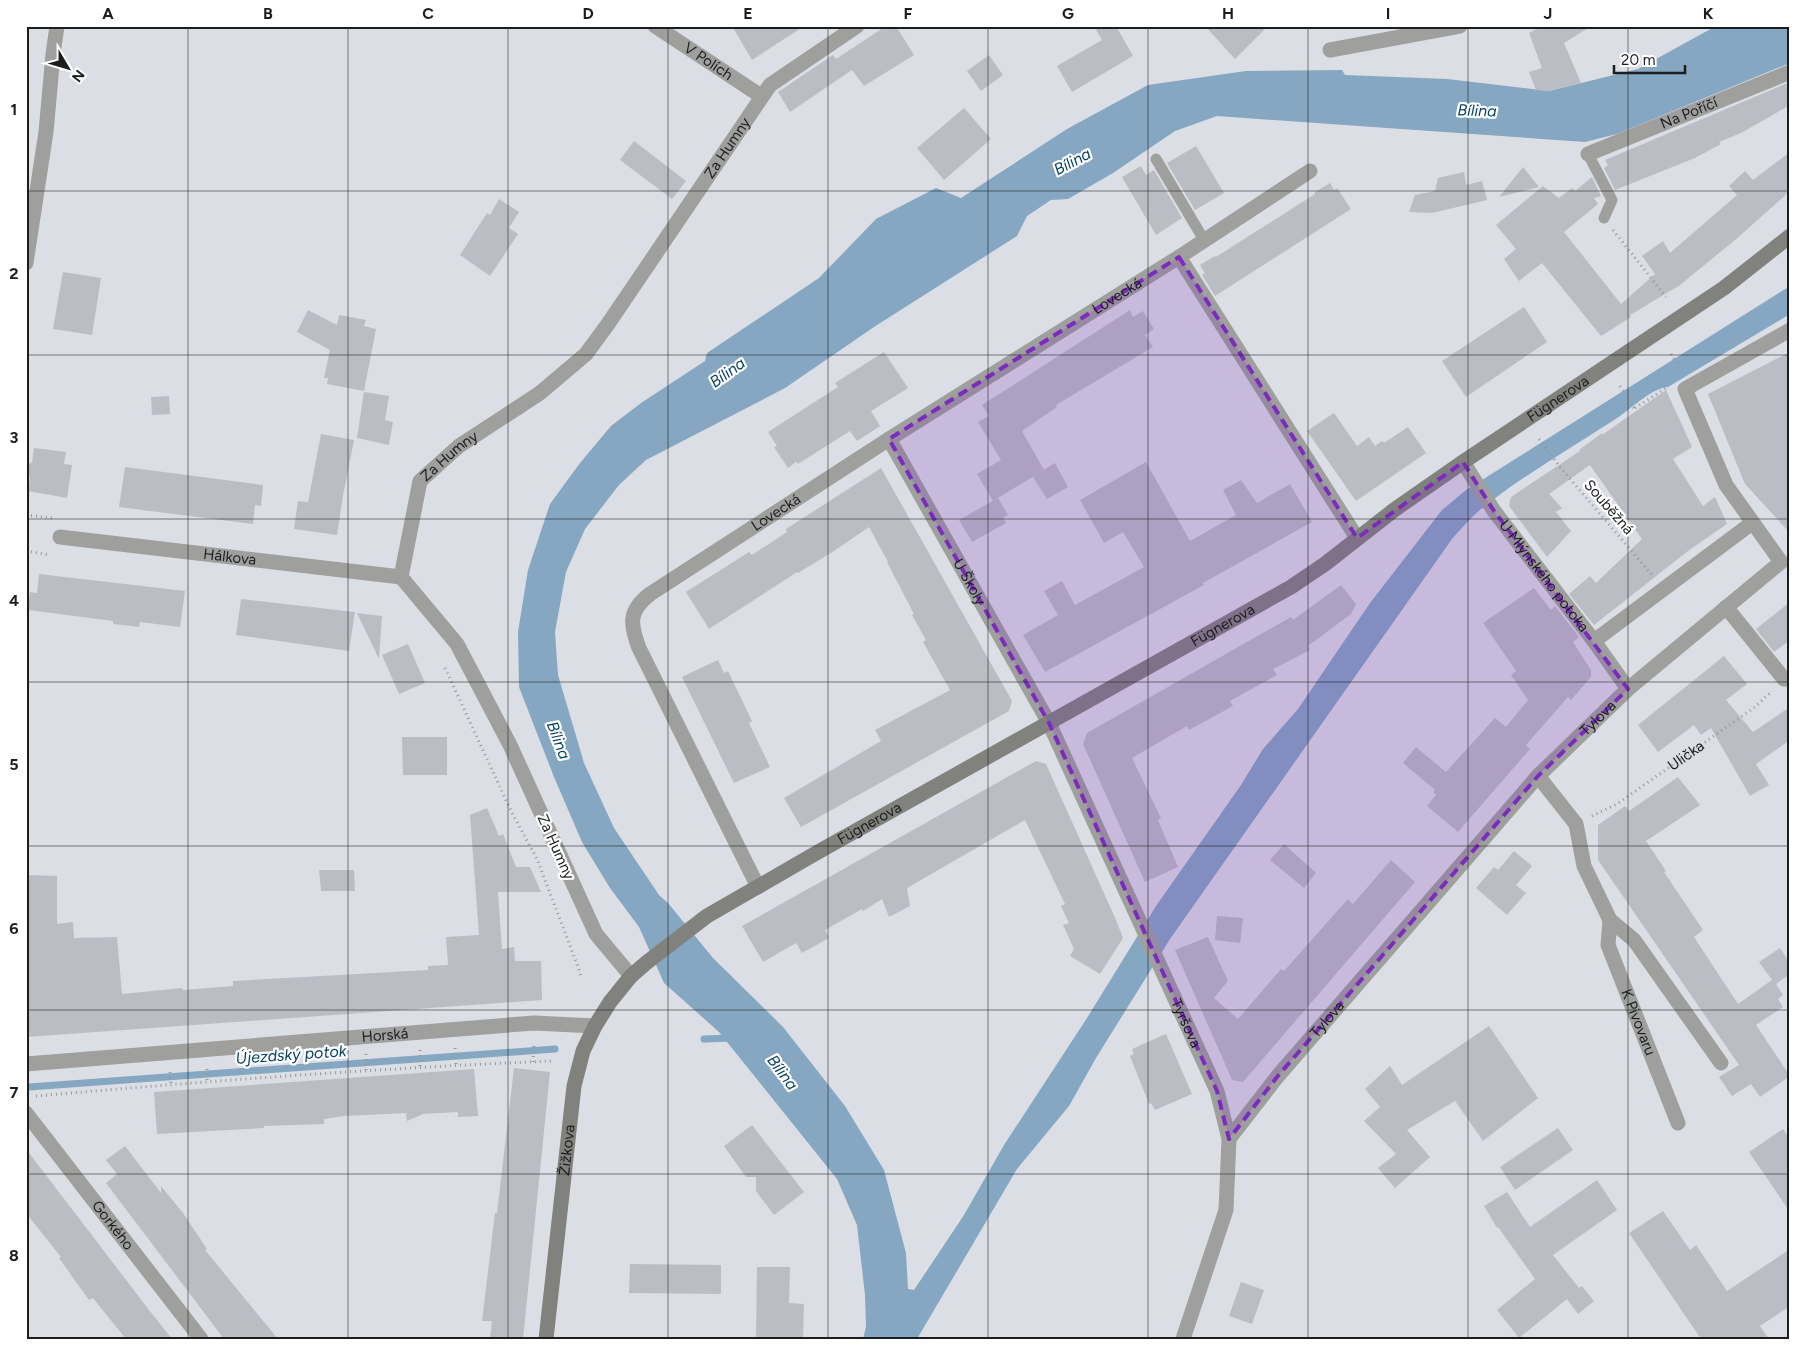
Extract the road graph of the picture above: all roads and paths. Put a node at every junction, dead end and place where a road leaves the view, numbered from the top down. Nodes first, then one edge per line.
1 (57, 26) edge
2 (655, 26) edge
3 (856, 26) edge
4 (1460, 26) edge
5 (1330, 50) dead end
6 (1790, 72) edge
7 (762, 96) junction
8 (1588, 154) joint
9 (1156, 159) dead end
10 (1310, 171) dead end
11 (1604, 218) joint
12 (1790, 236) edge
13 (1204, 240) junction
14 (1179, 257) junction
15 (26, 263) edge
16 (1666, 297) dead end
17 (1790, 330) edge
18 (1620, 386) dead end
19 (1666, 388) dead end
20 (889, 439) junction
21 (1539, 439) dead end
22 (1463, 462) junction
23 (26, 515) edge
24 (62, 519) dead end
25 (1752, 523) junction
26 (60, 537) dead end
27 (1357, 538) junction
28 (26, 551) edge
29 (54, 555) dead end
30 (401, 577) junction
31 (1664, 589) junction
32 (1726, 607) junction
33 (1594, 642) junction
34 (442, 660) dead end
35 (1787, 679) edge
36 (1628, 689) junction
37 (1049, 723) junction
38 (1538, 776) junction
39 (1576, 824) junction
40 (758, 887) junction
41 (1610, 920) junction
42 (632, 976) junction
43 (581, 978) dead end
44 (594, 1026) junction
45 (553, 1061) dead end
46 (26, 1064) edge
47 (1722, 1064) dead end
48 (36, 1096) dead end
49 (26, 1113) edge
50 (1678, 1123) dead end
51 (1229, 1139) junction
52 (201, 1339) edge
53 (546, 1339) edge
54 (1183, 1339) edge

1 - 15 street
2 - 7 street, V Polích
3 - 7 street, Za Humny
4 - 5 street
6 - 8 street, Na Poříčí
7 - 30 street, Za Humny
8 - 11 lane
9 - 13 lane
10 - 13 street, Lovecká
11 - 16 path
12 - 22 main road, Fügnerova
13 - 14 street, Lovecká
14 - 20 street, Lovecká
14 - 27 street
17 - 25 street, Tylova
18 - 19 path
20 - 37 street, U Školy
20 - 40 street, Lovecká
21 - 31 path, Souběžná
22 - 27 main road, Fügnerova
22 - 33 street, U Mlýnského potoka
23 - 24 path
25 - 31 street
25 - 32 street, Tylova
26 - 30 street, Hálkova
27 - 37 main road, Fügnerova
28 - 29 path
30 - 42 street, Za Humny
31 - 33 street
32 - 35 street
32 - 36 street, Tylova
33 - 36 street, U Mlýnského potoka
34 - 43 path
35 - 39 path, Ulička
36 - 38 street, Tylova
37 - 40 main road, Fügnerova
37 - 51 street, Tyršova
38 - 39 street
38 - 51 street, Tylova
39 - 41 street
40 - 42 main road, Fügnerova
41 - 47 street
41 - 50 street, K Pivovaru
42 - 44 main road, Žižkova
44 - 46 street, Horská
44 - 53 main road, Žižkova
45 - 48 path
49 - 52 street, Gorkého
51 - 54 street, Tyršova

